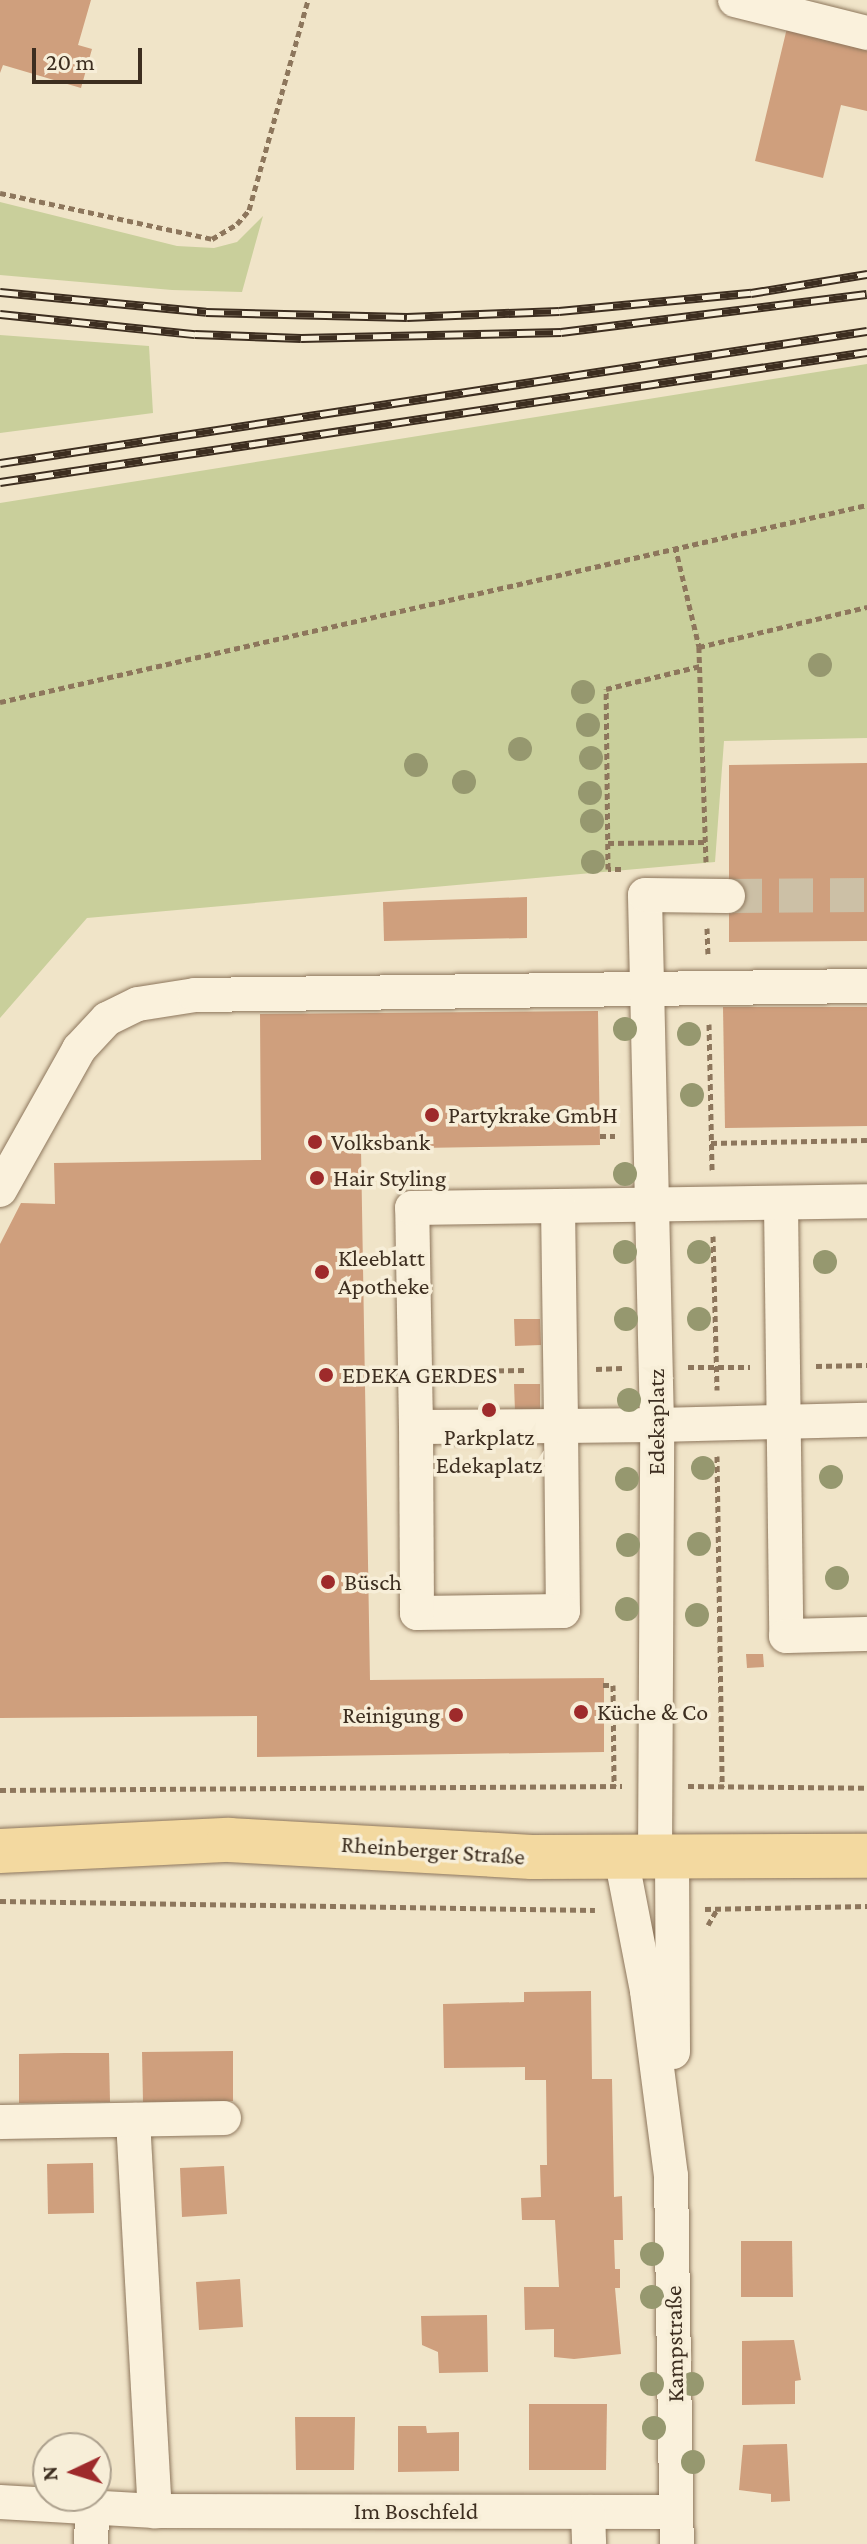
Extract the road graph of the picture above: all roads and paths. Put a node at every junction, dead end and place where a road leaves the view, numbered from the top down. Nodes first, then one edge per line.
1 (308, 0) edge
2 (735, 0) edge
3 (867, 33) edge
4 (0, 193) edge
5 (867, 505) edge
6 (675, 546) junction
7 (867, 607) edge
8 (699, 647) junction
9 (700, 666) junction
10 (0, 702) edge
11 (705, 842) junction
12 (608, 843) junction
13 (636, 869) dead end
14 (717, 895) junction
15 (867, 986) edge
16 (650, 987) junction
17 (709, 987) junction
18 (867, 1140) edge
19 (711, 1143) junction
20 (0, 1190) edge
21 (867, 1201) edge
22 (781, 1203) junction
23 (654, 1204) junction
24 (712, 1204) junction
25 (558, 1206) junction
26 (867, 1365) edge
27 (783, 1366) junction
28 (656, 1367) junction
29 (717, 1367) junction
30 (561, 1369) junction
31 (415, 1371) junction
32 (365, 1372) dead end
33 (867, 1420) edge
34 (783, 1421) junction
35 (717, 1423) junction
36 (657, 1425) junction
37 (561, 1426) junction
38 (416, 1427) junction
39 (867, 1634) edge
40 (603, 1685) dead end
41 (614, 1786) junction
42 (656, 1786) junction
43 (722, 1787) junction
44 (867, 1788) edge
45 (0, 1790) edge
46 (0, 1851) edge
47 (867, 1856) edge
48 (649, 1857) junction
49 (0, 1901) edge
50 (867, 1906) edge
51 (630, 1910) junction
52 (672, 1910) junction
53 (224, 2118) dead end
54 (133, 2120) junction
55 (0, 2122) edge
56 (669, 2144) junction
57 (0, 2502) edge
58 (32, 2504) edge
59 (112, 2510) edge
60 (155, 2511) junction
61 (92, 2512) edge
62 (589, 2528) edge
63 (676, 2528) edge
64 (91, 2544) edge

1 - 4 path
2 - 3 street
5 - 6 path
6 - 8 path
6 - 10 path
7 - 8 path
8 - 9 path
9 - 11 path
9 - 12 path
11 - 12 path
11 - 14 path
12 - 13 path
14 - 16 street, Edekaplatz
14 - 17 path
15 - 17 street
16 - 17 street
16 - 20 street
16 - 23 street, Edekaplatz
17 - 19 path
18 - 19 path
19 - 24 path
21 - 22 street
22 - 24 street
22 - 27 street
23 - 24 street
23 - 25 street
23 - 28 street, Edekaplatz
24 - 29 path
25 - 30 street
25 - 31 street
26 - 27 path
27 - 29 path
27 - 34 street
28 - 29 path
28 - 30 path
28 - 36 street, Edekaplatz
29 - 35 path
30 - 31 path
30 - 37 street
31 - 32 path
31 - 38 street
33 - 34 street
34 - 35 street
34 - 39 street
35 - 36 street
35 - 43 path
36 - 37 street
36 - 42 street, Edekaplatz
37 - 38 street
37 - 38 street
40 - 41 path
41 - 42 path
41 - 45 path
42 - 43 path
42 - 48 street, Edekaplatz
43 - 44 path
46 - 48 main road, Rheinberger Straße
47 - 48 main road, Rheinberger Straße
48 - 51 street, Kampstraße
48 - 52 street, Kampstraße
49 - 51 path
50 - 52 path
51 - 56 street, Kampstraße
52 - 56 street, Kampstraße
53 - 54 street
54 - 55 street
54 - 60 street
56 - 63 street, Kampstraße
57 - 58 street, Im Boschfeld
59 - 60 street, Im Boschfeld
60 - 62 street, Im Boschfeld
61 - 64 street
62 - 63 street, Im Boschfeld

